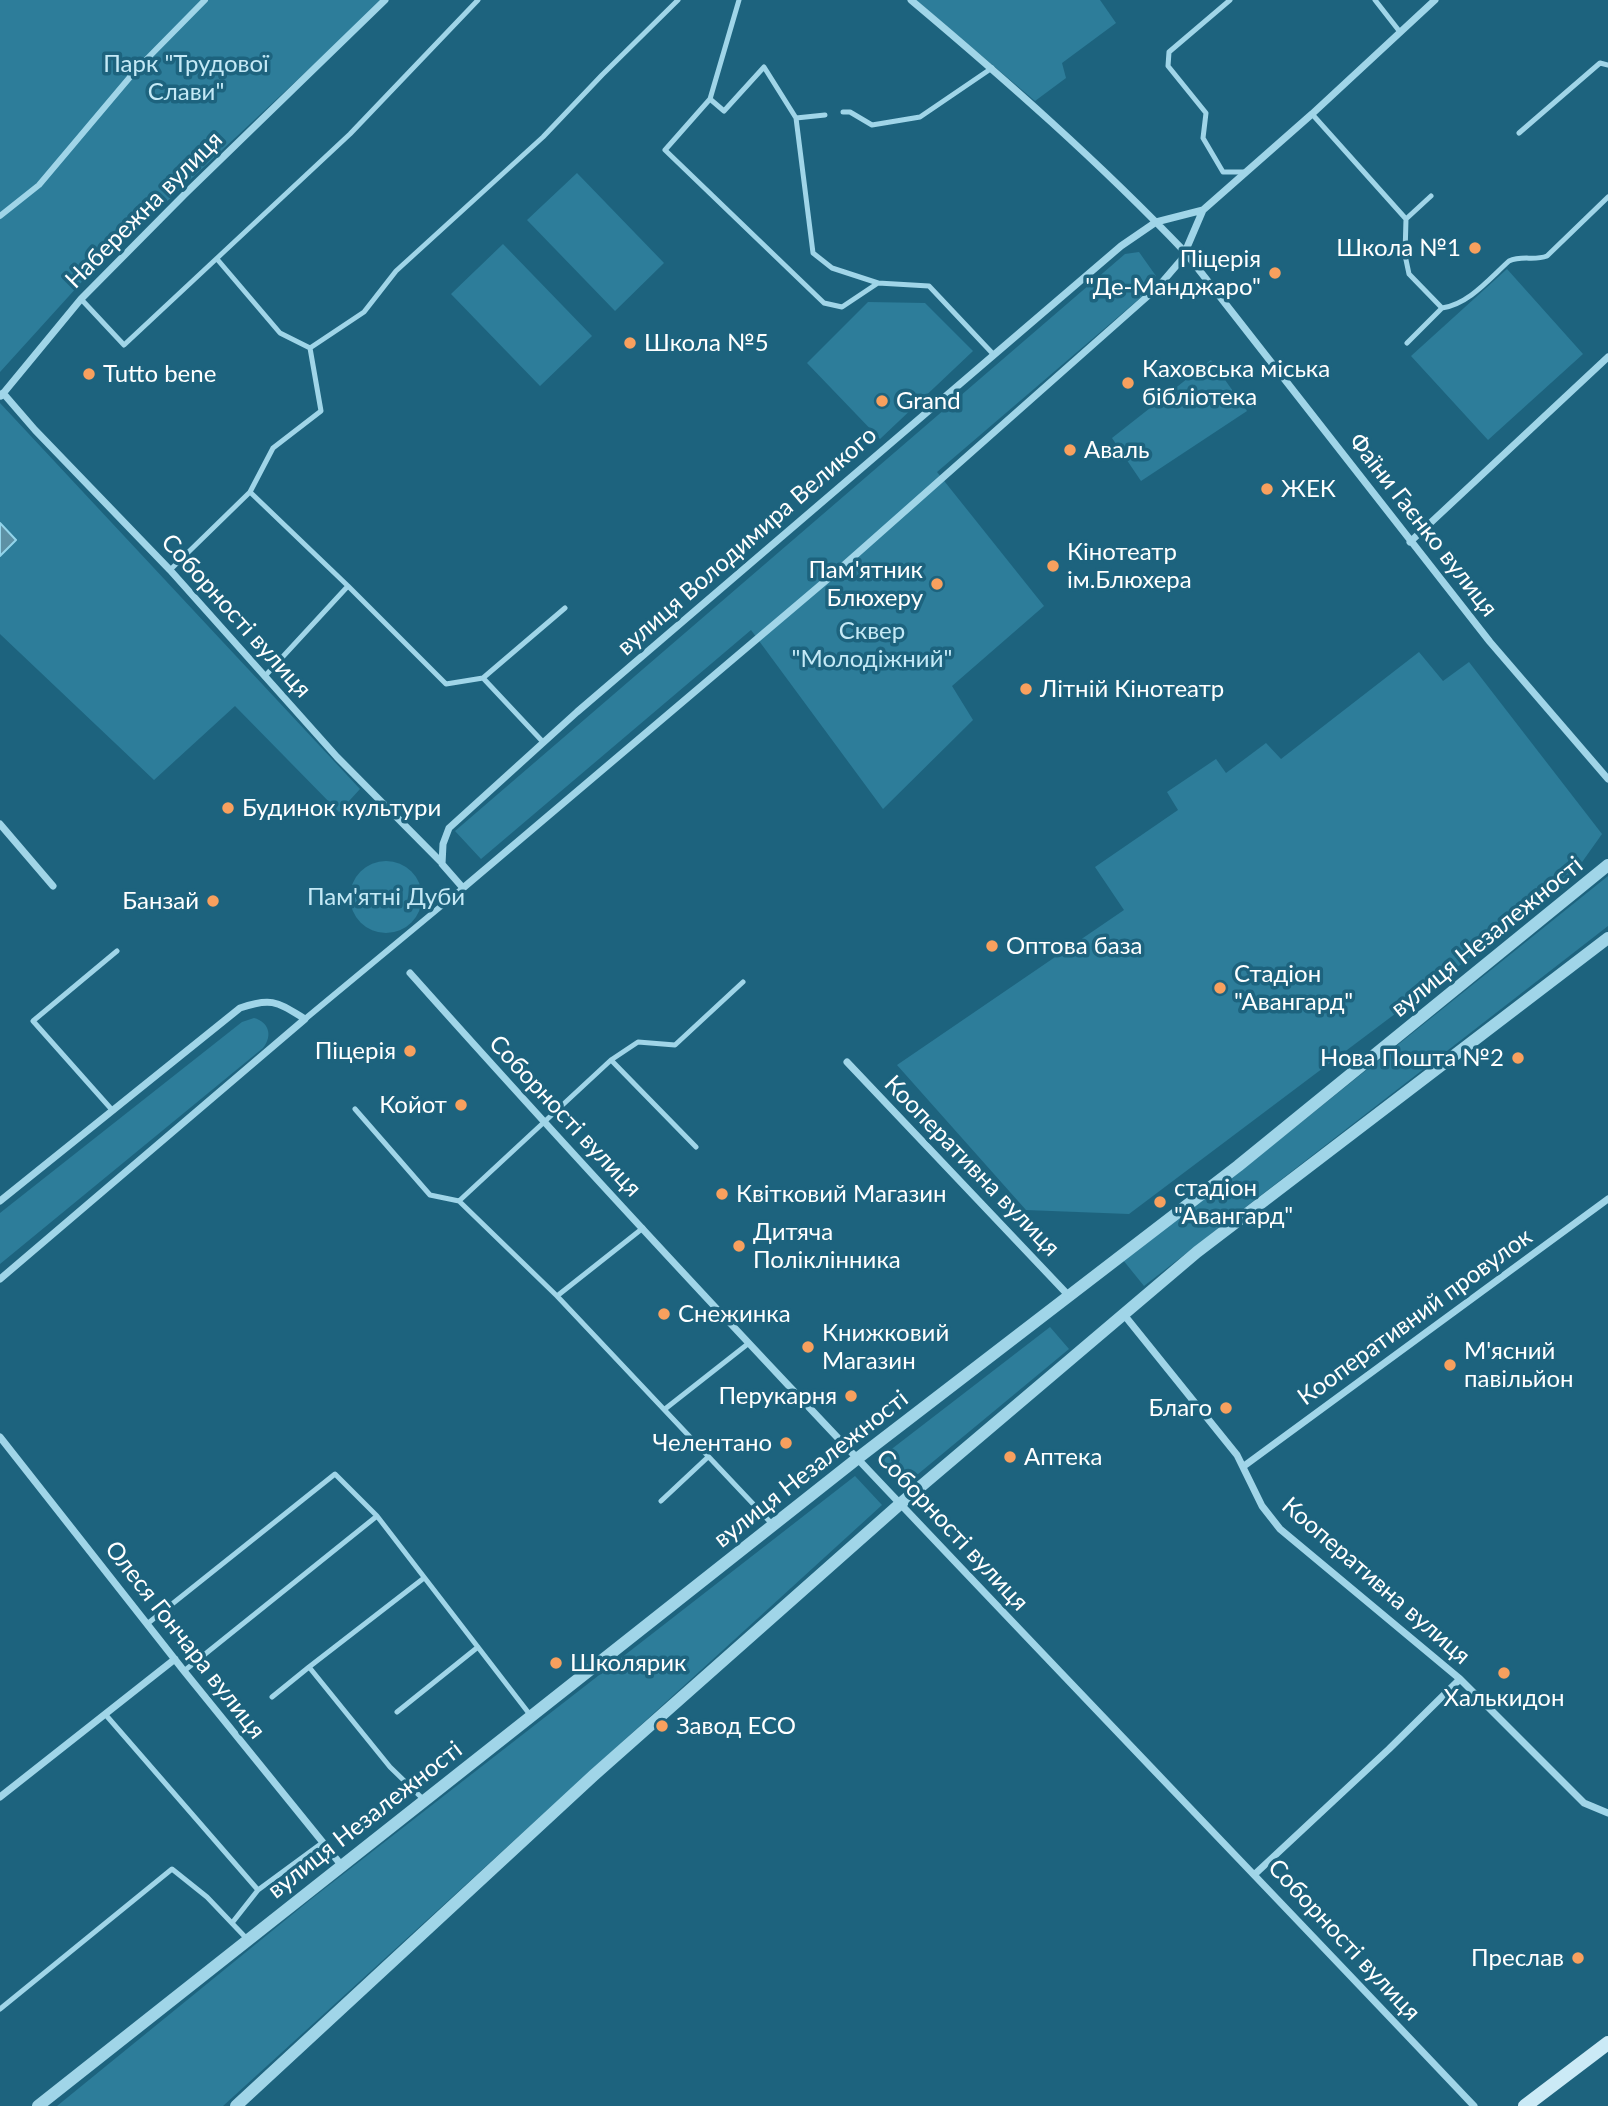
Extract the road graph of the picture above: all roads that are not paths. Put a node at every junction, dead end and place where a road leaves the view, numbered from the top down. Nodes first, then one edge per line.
1 (205, 0) edge
2 (385, 0) edge
3 (467, 0) edge
4 (678, 0) edge
5 (739, 0) edge
6 (911, 0) edge
7 (1230, 0) edge
8 (1375, 0) edge
9 (1434, 0) edge
10 (476, 3) edge
11 (1400, 32) junction
12 (1608, 65) edge
13 (992, 68) junction
14 (710, 99) junction
15 (843, 112) dead end
16 (1312, 114) junction
17 (825, 115) dead end
18 (796, 118) junction
19 (1519, 133) dead end
20 (1245, 172) junction
21 (1431, 195) dead end
22 (1608, 197) edge
23 (1203, 210) junction
24 (0, 216) edge
25 (1406, 219) junction
26 (1156, 222) junction
27 (1185, 252) junction
28 (217, 259) junction
29 (878, 283) junction
30 (81, 299) junction
31 (1442, 308) junction
32 (1407, 343) dead end
33 (310, 348) junction
34 (994, 355) junction
35 (1608, 357) edge
36 (2, 394) edge
37 (250, 492) junction
38 (1410, 542) junction
39 (170, 570) junction
40 (348, 586) junction
41 (565, 608) dead end
42 (265, 677) junction
43 (483, 678) junction
44 (543, 743) junction
45 (1608, 779) edge
46 (0, 824) edge
47 (442, 864) junction
48 (1608, 865) edge
49 (53, 886) dead end
50 (463, 888) junction
51 (1608, 938) edge
52 (117, 951) dead end
53 (410, 974) dead end
54 (743, 982) dead end
55 (305, 1019) junction
56 (611, 1060) junction
57 (847, 1062) dead end
58 (355, 1109) dead end
59 (113, 1111) junction
60 (542, 1121) junction
61 (696, 1147) dead end
62 (1608, 1199) edge
63 (459, 1200) junction
64 (0, 1201) edge
65 (643, 1228) junction
66 (0, 1279) edge
67 (558, 1296) junction
68 (1069, 1296) junction
69 (1125, 1316) junction
70 (749, 1343) junction
71 (665, 1409) junction
72 (0, 1437) edge
73 (708, 1457) junction
74 (858, 1458) junction
75 (1244, 1466) junction
76 (661, 1500) dead end
77 (900, 1504) junction
78 (377, 1516) junction
79 (773, 1525) junction
80 (424, 1578) junction
81 (148, 1624) junction
82 (478, 1647) junction
83 (175, 1659) junction
84 (309, 1667) junction
85 (184, 1671) junction
86 (1460, 1679) junction
87 (272, 1697) dead end
88 (397, 1712) dead end
89 (105, 1714) junction
90 (531, 1716) junction
91 (0, 1797) edge
92 (424, 1800) junction
93 (1608, 1813) edge
94 (322, 1843) junction
95 (342, 1866) junction
96 (1255, 1874) junction
97 (258, 1890) junction
98 (232, 1923) junction
99 (248, 1940) junction
100 (0, 2009) edge
101 (1608, 2043) edge
102 (38, 2106) edge
103 (236, 2106) edge
104 (1474, 2106) edge
105 (1525, 2106) edge

1 - 24 street
2 - 30 street, Набережна вулиця
3 - 10 lane
4 - 33 lane
5 - 14 lane
6 - 13 street, Фаїни Гаєнко вулиця
7 - 20 lane
8 - 11 lane
9 - 11 street, вулиця Володимира Великого
10 - 28 lane
11 - 16 street, вулиця Володимира Великого
12 - 19 lane
13 - 15 lane
13 - 26 street, Фаїни Гаєнко вулиця
14 - 18 lane
14 - 29 lane
16 - 20 street, вулиця Володимира Великого
16 - 25 lane
17 - 18 lane
18 - 29 lane
20 - 23 street, вулиця Володимира Великого
21 - 25 lane
22 - 31 lane
23 - 26 street, вулиця Володимира Великого
23 - 27 street, вулиця Володимира Великого
25 - 31 lane
26 - 27 street, Фаїни Гаєнко вулиця
26 - 34 street, вулиця Володимира Великого
27 - 38 street, Фаїни Гаєнко вулиця
27 - 50 street, вулиця Володимира Великого
28 - 30 lane
28 - 33 lane
29 - 34 lane
30 - 36 street, Набережна вулиця
31 - 32 lane
33 - 37 lane
34 - 44 street, вулиця Володимира Великого
35 - 38 street
36 - 39 street, Соборності вулиця
37 - 39 lane
37 - 40 lane
38 - 45 street, Фаїни Гаєнко вулиця
39 - 42 street, Соборності вулиця
40 - 42 lane
40 - 43 lane
41 - 43 lane
42 - 47 street, Соборності вулиця
43 - 44 lane
44 - 47 street, вулиця Володимира Великого
46 - 49 street
47 - 50 street
48 - 68 street, вулиця Незалежності
50 - 55 street, вулиця Володимира Великого
51 - 69 street
52 - 59 lane
53 - 60 street, Соборності вулиця
54 - 56 lane
55 - 59 street
55 - 66 street, вулиця Володимира Великого
56 - 60 lane
56 - 61 lane
57 - 68 street, Кооперативна вулиця
58 - 63 lane
59 - 64 street
60 - 63 lane
60 - 65 street, Соборності вулиця
62 - 75 street, Кооперативний провулок
63 - 67 lane
65 - 67 lane
65 - 70 street, Соборності вулиця
67 - 71 lane
68 - 74 street, вулиця Незалежності
69 - 75 street, Кооперативна вулиця
69 - 77 street
70 - 71 lane
70 - 74 street, Соборності вулиця
71 - 73 lane
72 - 81 street, Олеся Гончара вулиця
73 - 76 lane
73 - 79 lane
74 - 77 street, Соборності вулиця
74 - 79 street, вулиця Незалежності
75 - 86 street, Кооперативна вулиця
77 - 96 street, Соборності вулиця
77 - 103 street
78 - 80 lane
78 - 81 lane
78 - 85 lane
79 - 90 street, вулиця Незалежності
80 - 82 lane
80 - 84 lane
81 - 83 street, Олеся Гончара вулиця
82 - 88 lane
82 - 90 lane
83 - 85 street, Олеся Гончара вулиця
83 - 89 street
84 - 87 lane
84 - 92 lane
85 - 94 street, Олеся Гончара вулиця
86 - 93 street, Кооперативна вулиця
86 - 96 street
89 - 91 street
89 - 97 lane
90 - 92 street, вулиця Незалежності
92 - 95 street, вулиця Незалежності
94 - 95 street, Олеся Гончара вулиця
94 - 97 lane
95 - 99 street, вулиця Незалежності
96 - 104 street, Соборності вулиця
97 - 98 lane
98 - 99 lane
98 - 100 lane
99 - 102 street, вулиця Незалежності
101 - 105 main road

